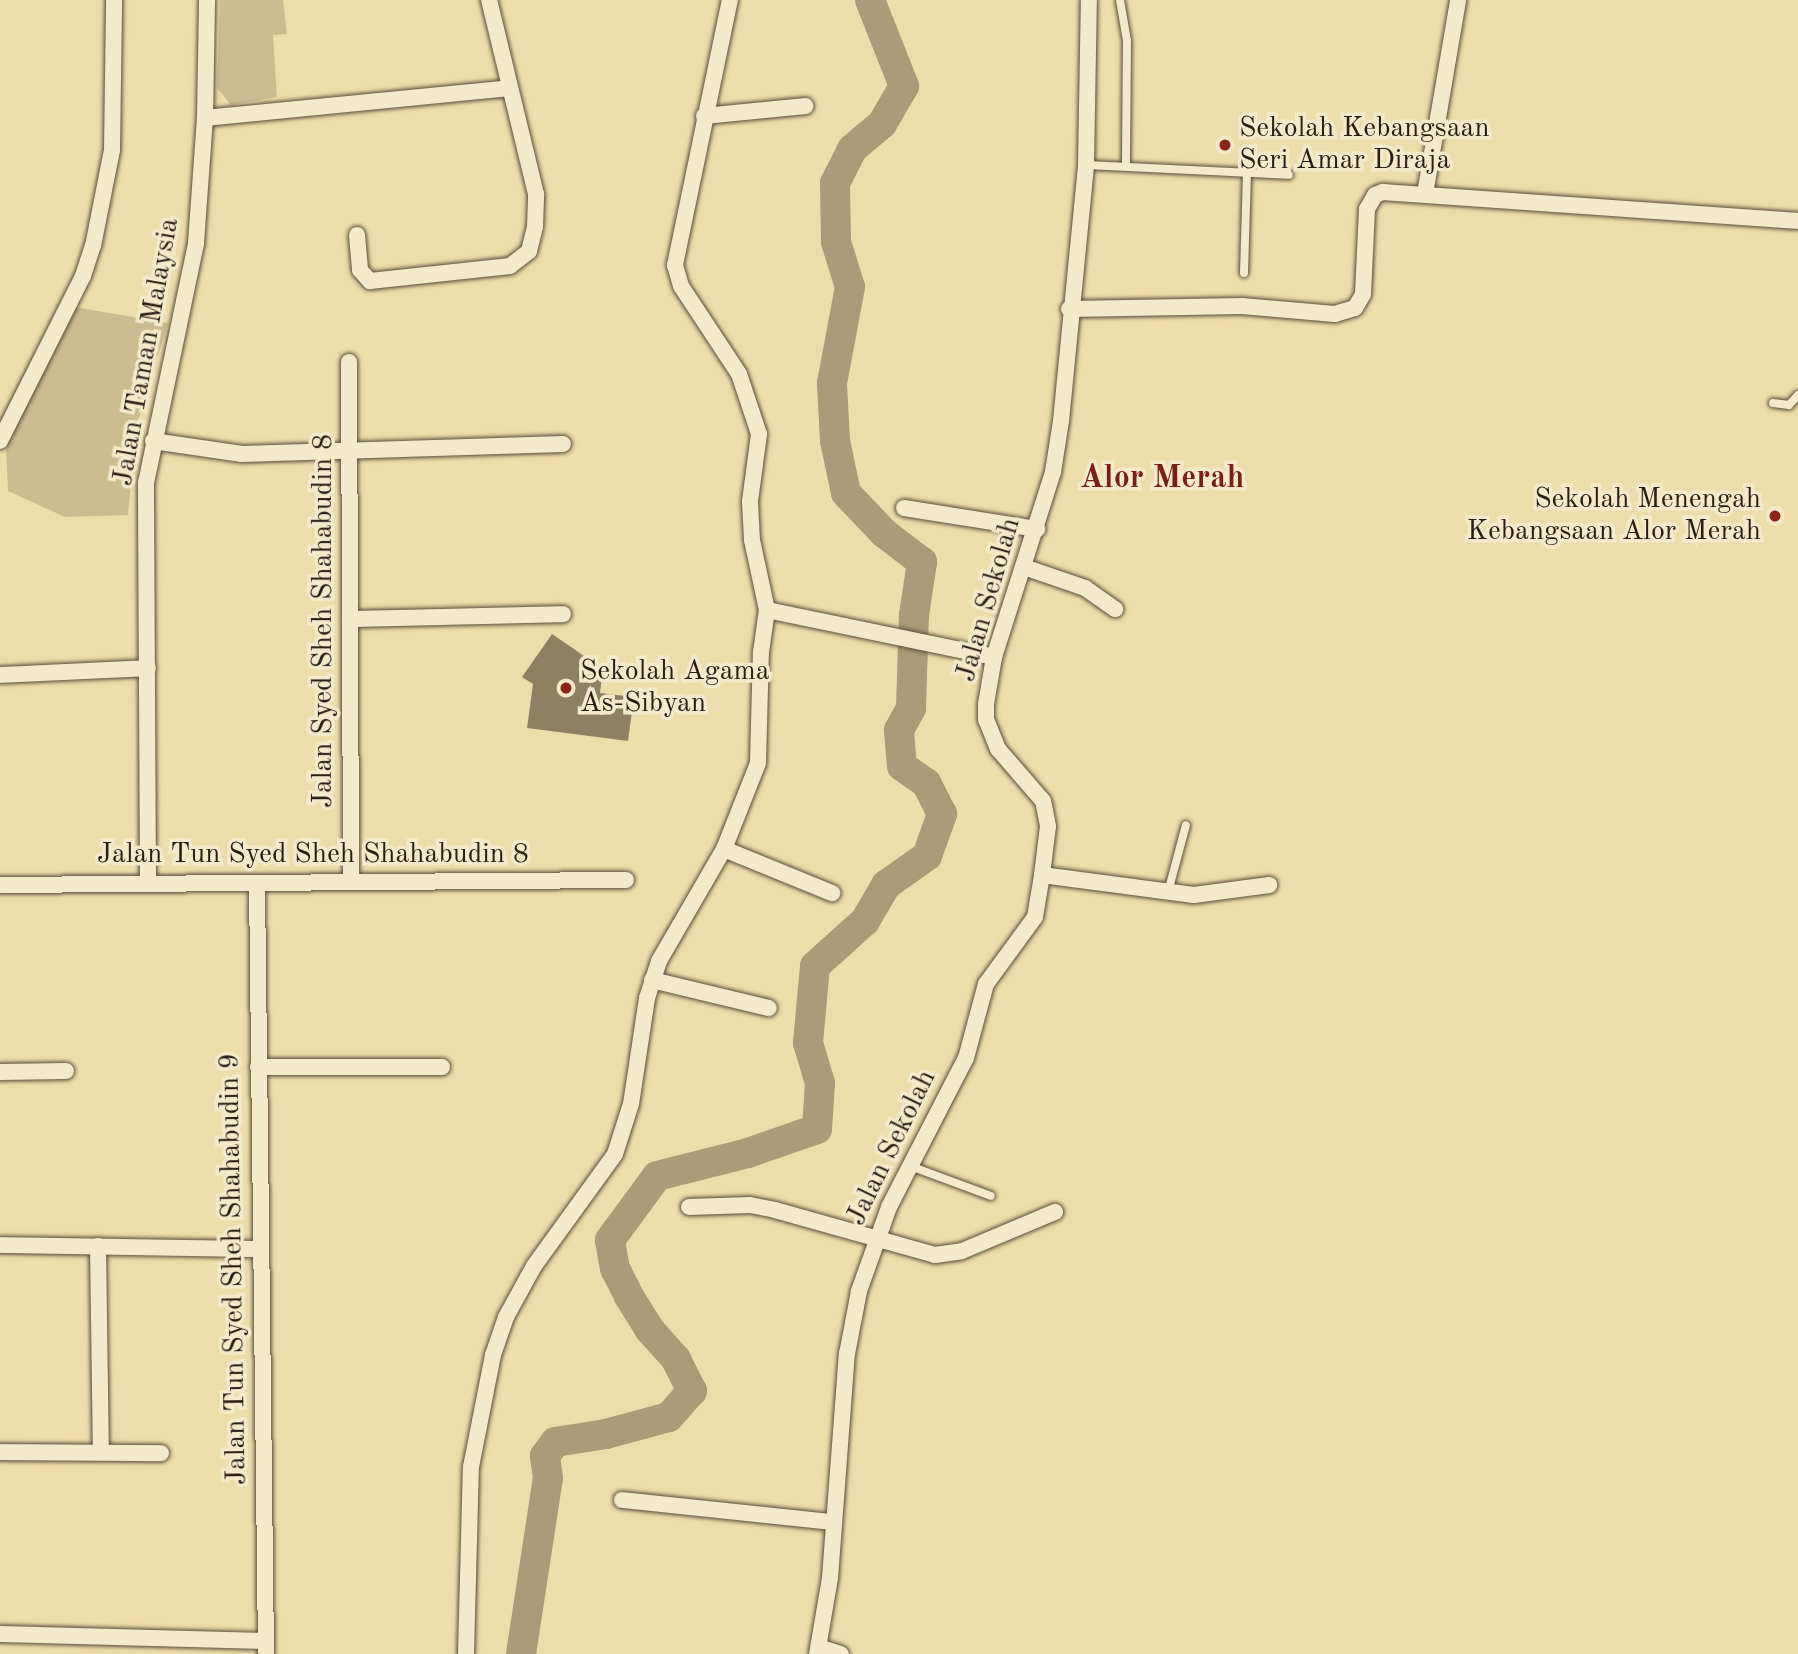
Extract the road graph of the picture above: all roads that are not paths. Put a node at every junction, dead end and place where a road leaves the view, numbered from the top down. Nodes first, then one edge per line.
1 (114, 0) edge
2 (207, 0) edge
3 (489, 0) edge
4 (730, 0) edge
5 (1089, 0) edge
6 (1120, 0) edge
7 (1458, 0) edge
8 (510, 88) junction
9 (806, 106) dead end
10 (704, 116) junction
11 (205, 118) junction
12 (1126, 164) junction
13 (1086, 165) junction
14 (1247, 174) junction
15 (1289, 175) dead end
16 (1425, 194) junction
17 (1798, 221) edge
18 (357, 235) dead end
19 (1244, 273) dead end
20 (1069, 309) junction
21 (349, 362) dead end
22 (1798, 396) edge
23 (1773, 403) dead end
24 (153, 440) junction
25 (0, 441) edge
26 (563, 444) dead end
27 (349, 454) junction
28 (904, 508) dead end
29 (1037, 529) junction
30 (1024, 567) junction
31 (1115, 609) dead end
32 (767, 610) junction
33 (563, 614) dead end
34 (350, 619) junction
35 (994, 657) junction
36 (148, 668) junction
37 (0, 675) edge
38 (1186, 825) dead end
39 (724, 849) junction
40 (1042, 876) junction
41 (351, 880) junction
42 (626, 880) dead end
43 (148, 881) junction
44 (257, 883) junction
45 (0, 885) edge
46 (1269, 885) dead end
47 (1168, 892) junction
48 (832, 893) dead end
49 (652, 981) junction
50 (769, 1008) dead end
51 (258, 1067) junction
52 (442, 1067) dead end
53 (65, 1071) dead end
54 (0, 1072) edge
55 (910, 1166) junction
56 (991, 1195) dead end
57 (689, 1207) dead end
58 (1055, 1212) dead end
59 (874, 1239) junction
60 (0, 1245) edge
61 (98, 1246) junction
62 (258, 1249) junction
63 (0, 1452) edge
64 (101, 1452) junction
65 (161, 1453) dead end
66 (622, 1500) dead end
67 (832, 1522) junction
68 (0, 1634) edge
69 (266, 1648) edge
70 (818, 1651) edge
71 (466, 1654) edge
72 (841, 1654) edge

1 - 25 street
2 - 11 street, Jalan Taman Malaysia
3 - 8 street
4 - 10 street
5 - 13 street, Jalan Sekolah
6 - 12 lane
7 - 16 street
8 - 11 street
8 - 18 street
9 - 10 street
10 - 32 street
11 - 24 street, Jalan Taman Malaysia
12 - 13 lane
12 - 14 lane
13 - 20 street, Jalan Sekolah
14 - 15 lane
14 - 19 lane
16 - 17 street
16 - 20 street
20 - 29 street, Jalan Sekolah
21 - 27 street, Jalan Syed Sheh Shahabudin 8
22 - 23 lane
24 - 27 street
24 - 36 street, Jalan Taman Malaysia
26 - 27 street
27 - 34 street, Jalan Syed Sheh Shahabudin 8
28 - 29 street
29 - 30 street, Jalan Sekolah
30 - 31 street
30 - 35 street, Jalan Sekolah
32 - 35 street
32 - 39 street
33 - 34 street
34 - 41 street, Jalan Syed Sheh Shahabudin 8
35 - 40 street, Jalan Sekolah
36 - 37 street
36 - 43 street, Jalan Taman Malaysia
38 - 47 lane
39 - 48 street
39 - 49 street
40 - 47 street
40 - 55 street, Jalan Sekolah
41 - 42 street, Jalan Tun Syed Sheh Shahabudin 8
41 - 44 street, Jalan Tun Syed Sheh Shahabudin 8
43 - 44 street, Jalan Tun Syed Sheh Shahabudin 8
43 - 45 street, Jalan Tun Syed Sheh Shahabudin 8
44 - 51 street, Jalan Tun Syed Sheh Shahabudin 9
46 - 47 street
49 - 50 street
49 - 71 street
51 - 52 street
51 - 62 street, Jalan Tun Syed Sheh Shahabudin 9
53 - 54 street
55 - 56 lane
55 - 59 street, Jalan Sekolah
57 - 59 street
58 - 59 street
59 - 67 street, Jalan Sekolah
60 - 61 street
61 - 62 street
61 - 64 street
62 - 69 street, Jalan Tun Syed Sheh Shahabudin 9
63 - 64 street
64 - 65 street
66 - 67 street
67 - 70 street, Jalan Sekolah
68 - 69 street
70 - 72 street

